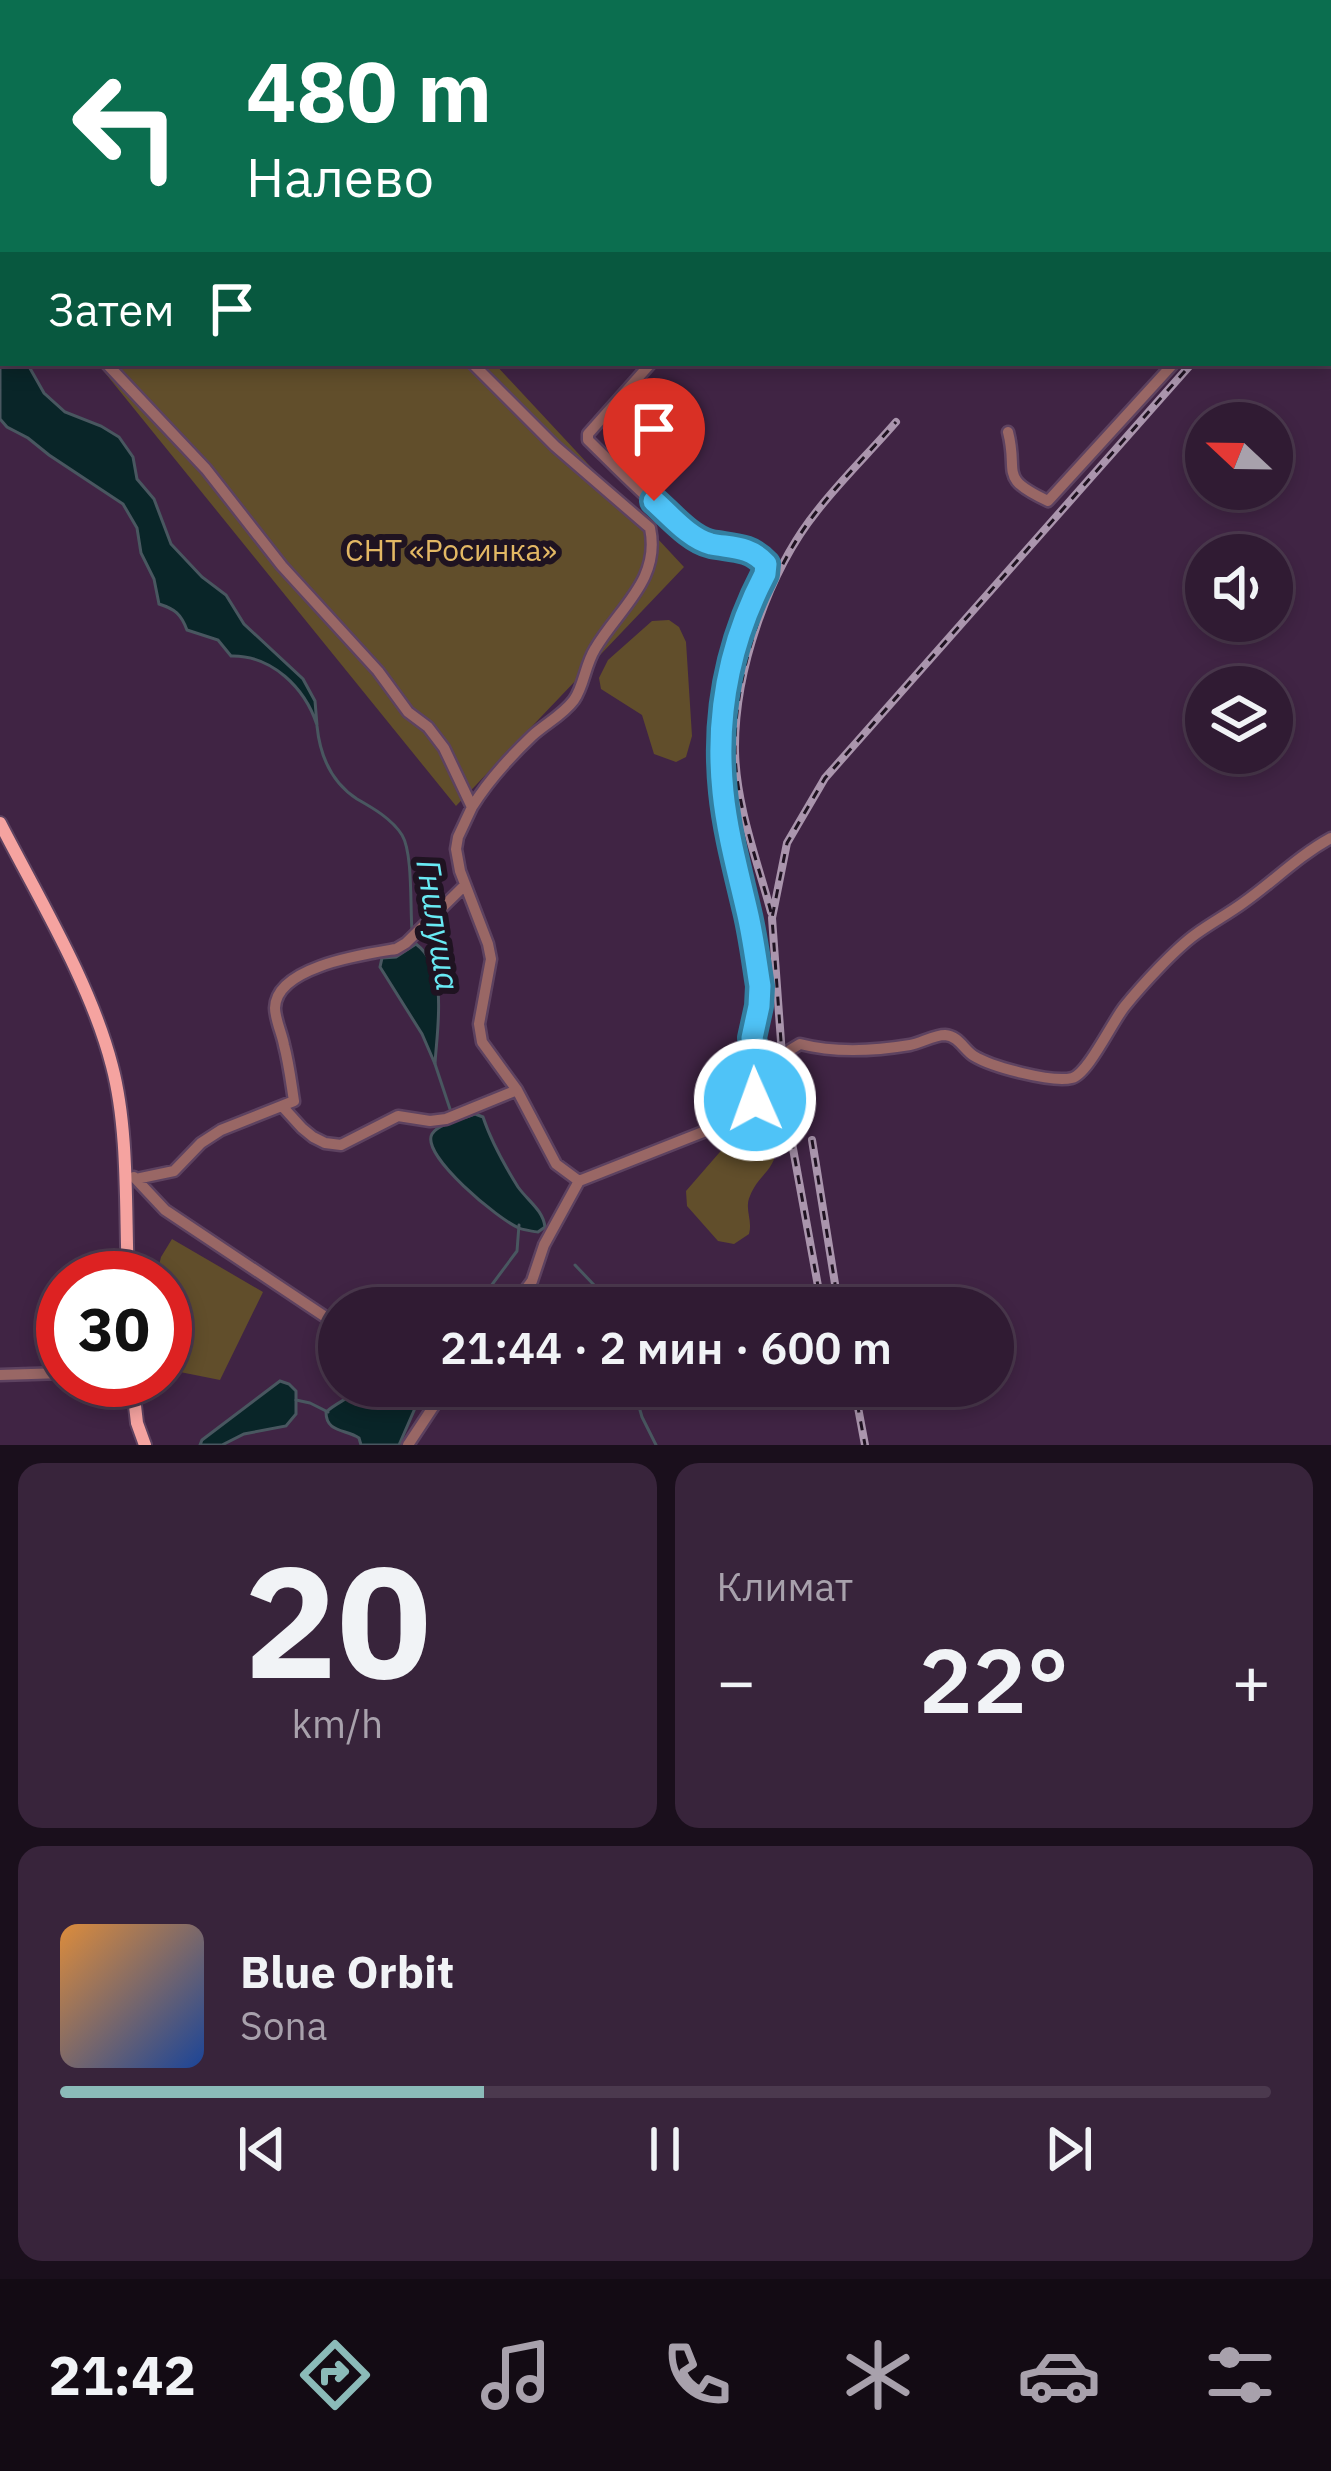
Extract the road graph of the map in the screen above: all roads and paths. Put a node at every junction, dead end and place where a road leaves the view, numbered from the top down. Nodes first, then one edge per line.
1 (109, 366) edge
2 (475, 366) edge
3 (648, 366) edge
4 (1171, 366) edge
5 (1008, 431) dead end
6 (472, 806) junction
7 (0, 823) edge
8 (1331, 838) edge
9 (465, 885) junction
10 (517, 1090) junction
11 (755, 1100) junction
12 (282, 1106) junction
13 (123, 1166) junction
14 (136, 1180) junction
15 (579, 1181) junction
16 (127, 1251) edge
17 (527, 1287) edge
18 (318, 1312) edge
19 (36, 1374) edge
20 (0, 1375) edge
21 (135, 1407) edge
22 (433, 1407) edge
23 (145, 1445) edge
24 (408, 1445) edge

1 - 6 street
2 - 6 street
3 - 11 street
4 - 5 street
6 - 9 street
7 - 13 main road
8 - 11 street
9 - 10 street
9 - 12 street
10 - 12 street
10 - 15 street
11 - 15 street
12 - 14 street
13 - 14 street
13 - 16 main road
14 - 18 street
15 - 17 street
19 - 20 street
21 - 23 main road
22 - 24 street

